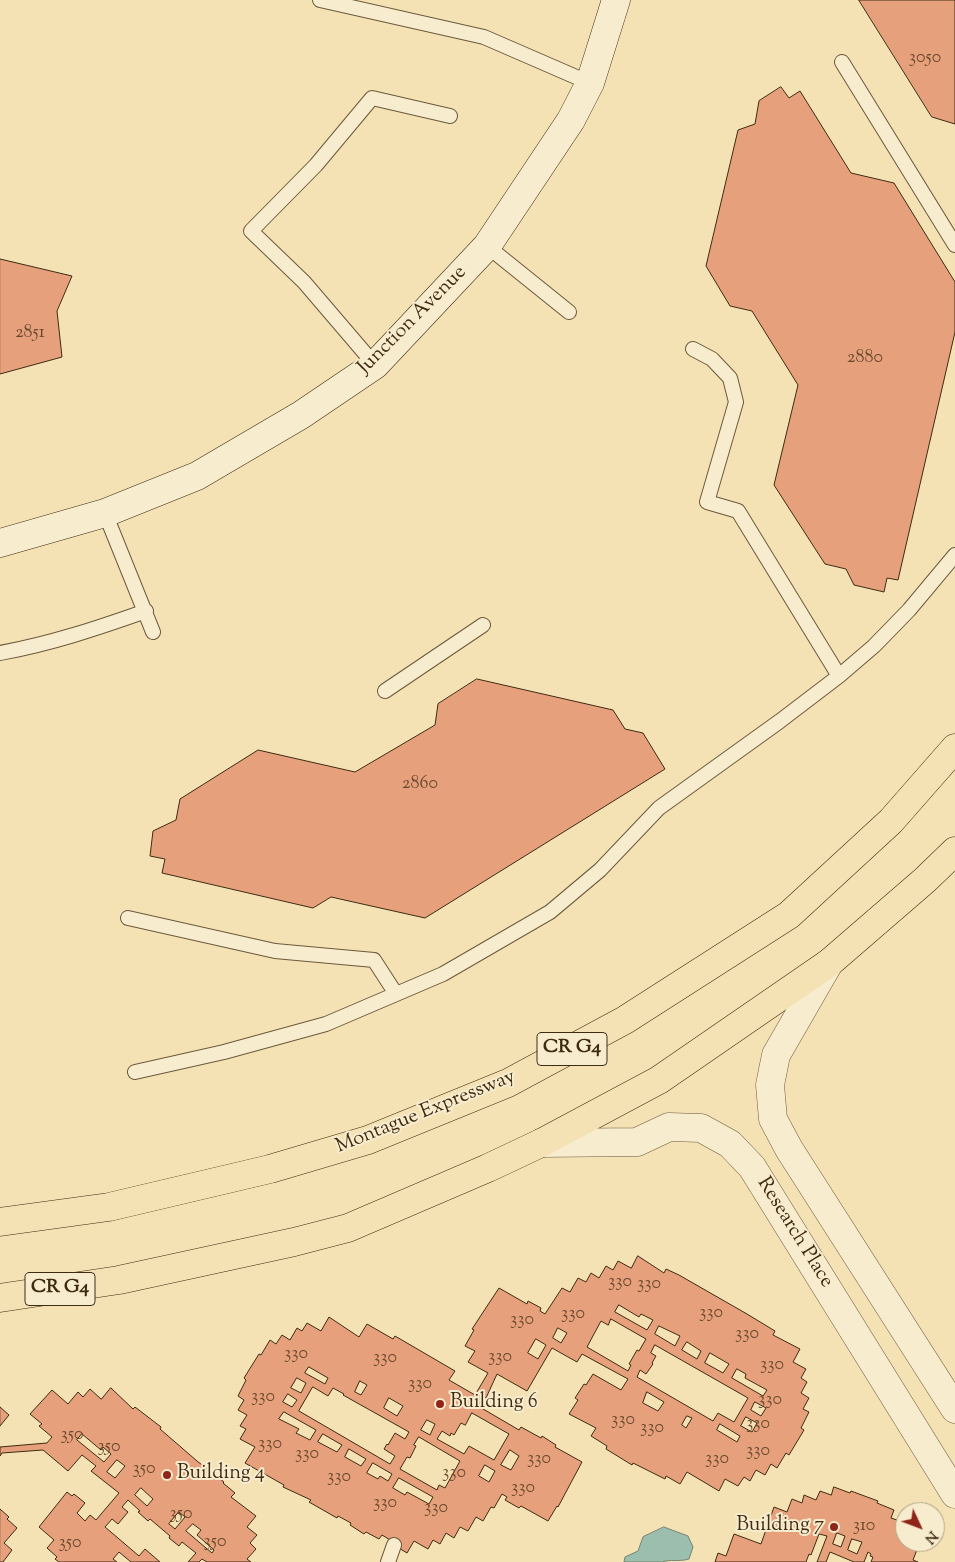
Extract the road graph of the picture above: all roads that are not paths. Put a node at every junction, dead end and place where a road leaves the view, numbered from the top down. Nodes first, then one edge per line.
1 (320, 0) edge
2 (616, 0) edge
3 (842, 62) dead end
4 (590, 83) junction
5 (450, 116) dead end
6 (955, 245) edge
7 (487, 246) junction
8 (568, 312) dead end
9 (693, 349) dead end
10 (375, 365) junction
11 (105, 514) junction
12 (0, 543) edge
13 (954, 556) edge
14 (146, 611) junction
15 (483, 625) dead end
16 (153, 632) dead end
17 (0, 654) edge
18 (839, 676) junction
19 (386, 691) dead end
20 (955, 748) edge
21 (955, 851) edge
22 (128, 918) dead end
23 (830, 963) junction
24 (396, 994) junction
25 (135, 1072) dead end
26 (541, 1143) junction
27 (0, 1222) edge
28 (0, 1298) edge
29 (955, 1410) edge
30 (955, 1494) edge
31 (394, 1545) dead end
32 (388, 1562) edge

1 - 4 lane
2 - 4 street, Junction Avenue
3 - 6 lane
4 - 7 street, Junction Avenue
5 - 10 lane
7 - 8 lane
7 - 10 street, Junction Avenue
9 - 18 lane
10 - 11 street, Junction Avenue
11 - 12 street, Junction Avenue
11 - 14 lane
13 - 18 lane
14 - 16 lane
14 - 17 lane
15 - 19 lane
18 - 24 lane
20 - 27 highway, Montague Expressway / CR G4
21 - 23 highway, CR G4
22 - 24 lane
23 - 26 highway, CR G4
23 - 29 street, Research Place
24 - 25 lane
26 - 28 highway, CR G4
26 - 30 street, Research Place
31 - 32 lane

